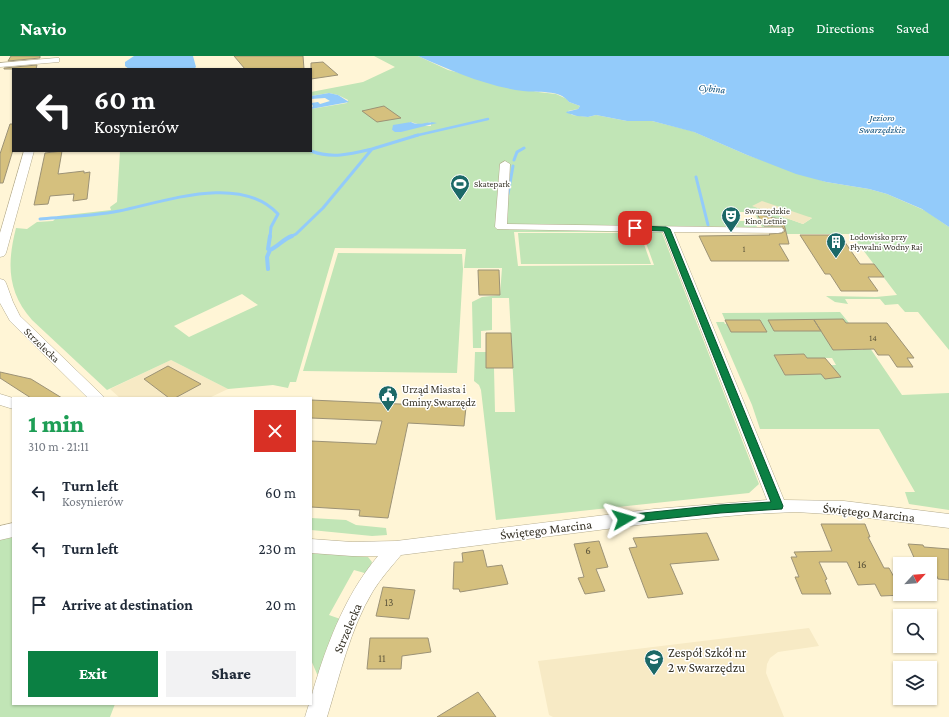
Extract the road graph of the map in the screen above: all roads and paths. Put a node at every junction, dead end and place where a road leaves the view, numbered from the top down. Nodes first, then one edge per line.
1 (56, 58) edge
2 (0, 66) edge
3 (53, 68) edge
4 (29, 152) edge
5 (505, 164) dead end
6 (4, 227) edge
7 (666, 229) junction
8 (778, 230) dead end
9 (0, 253) edge
10 (0, 282) edge
11 (96, 397) edge
12 (0, 400) edge
13 (12, 404) edge
14 (778, 506) junction
15 (949, 521) edge
16 (12, 530) edge
17 (0, 533) edge
18 (312, 546) edge
19 (396, 548) junction
20 (311, 705) edge
21 (315, 717) edge

1 - 2 street
1 - 3 street
4 - 6 street
5 - 7 street
6 - 9 street
7 - 8 street
7 - 14 street
10 - 11 street, Strzelecka
12 - 13 street
14 - 15 street, Świętego Marcina
14 - 19 street, Świętego Marcina
16 - 17 street
18 - 19 street, Świętego Marcina
19 - 21 street, Strzelecka
20 - 21 street, Strzelecka

